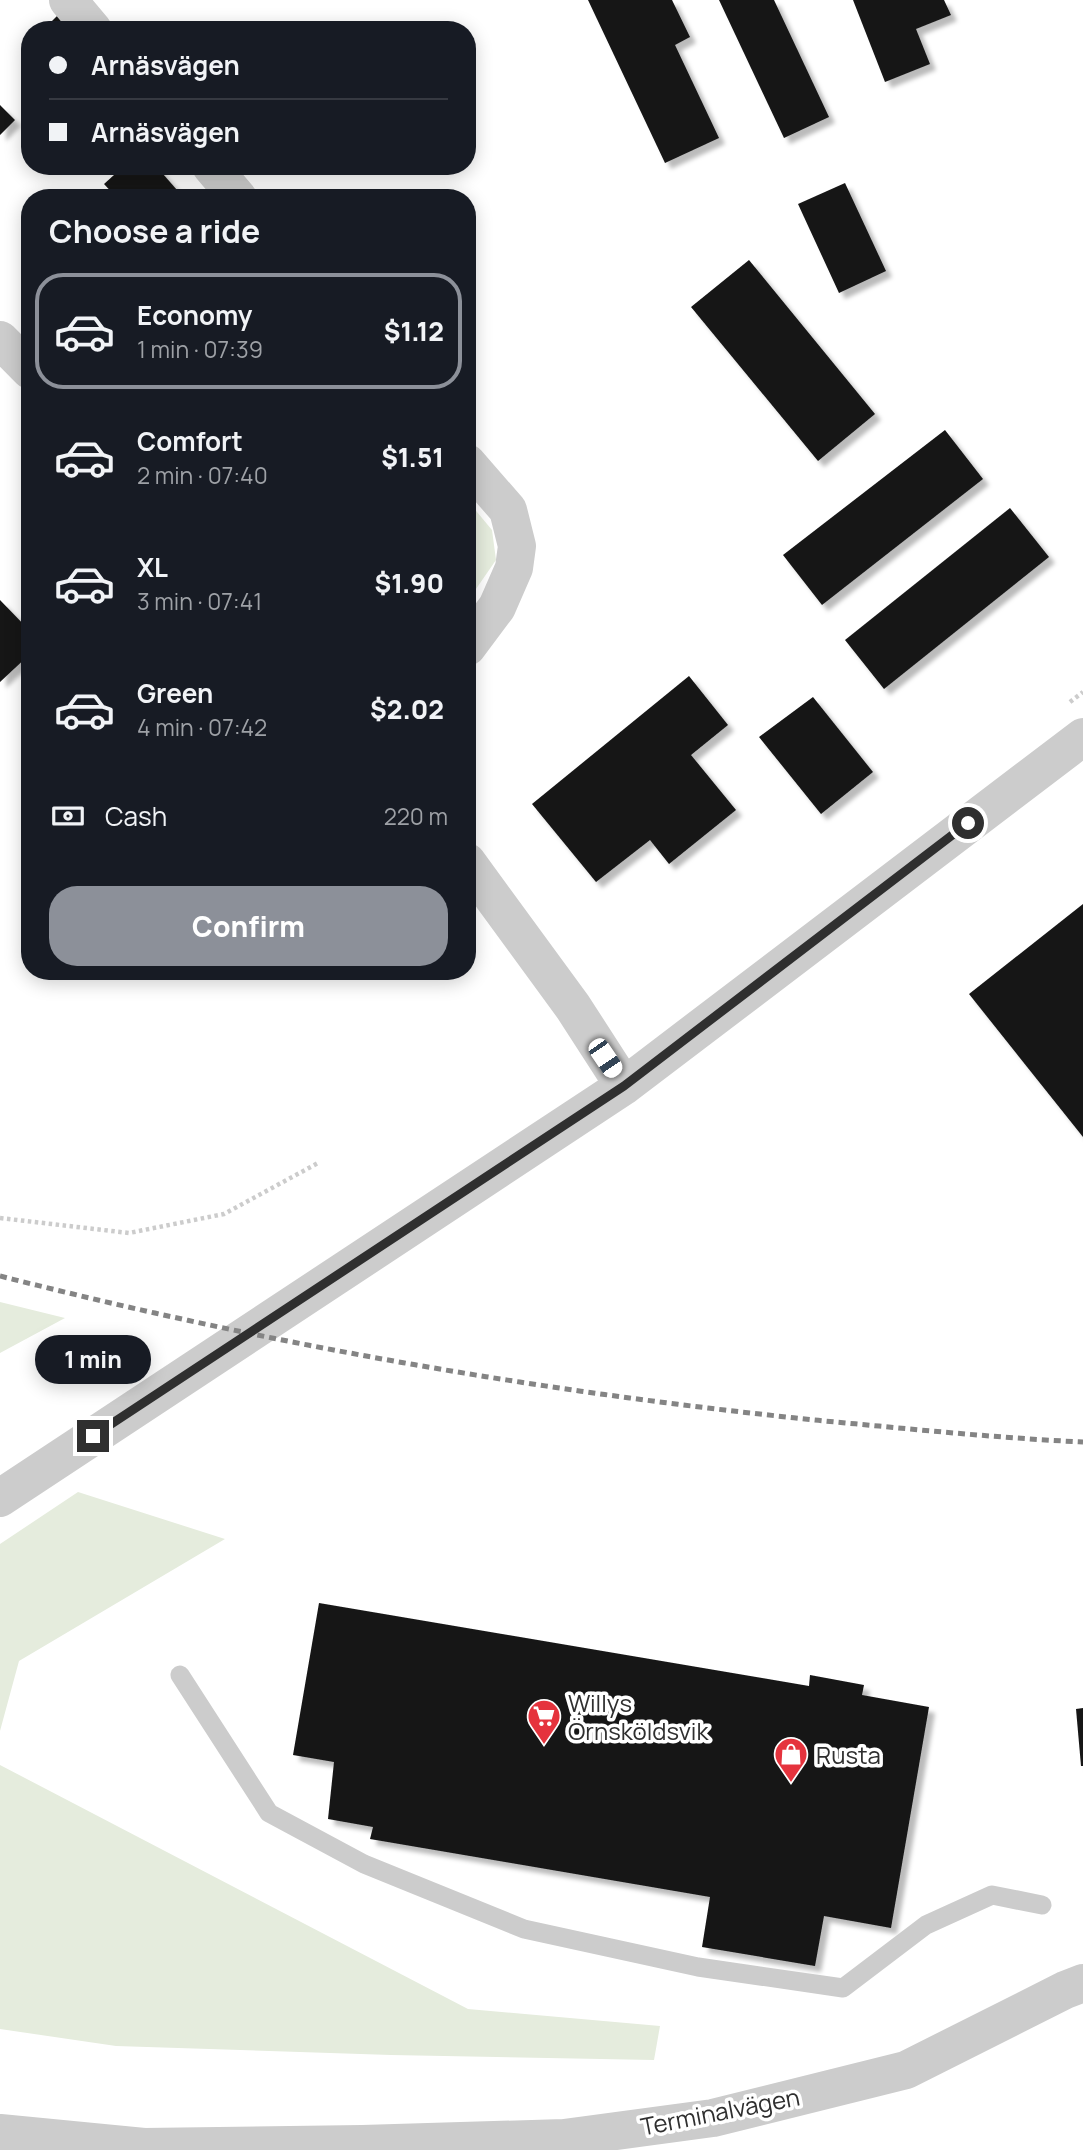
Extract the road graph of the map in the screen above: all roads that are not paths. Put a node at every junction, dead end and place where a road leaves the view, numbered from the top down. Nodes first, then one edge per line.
1 (68, 0) edge
2 (86, 21) edge
3 (219, 175) edge
4 (230, 189) edge
5 (0, 340) edge
6 (21, 361) edge
7 (476, 473) edge
8 (476, 635) edge
9 (1083, 737) edge
10 (476, 874) edge
11 (624, 1086) junction
12 (0, 1498) edge
13 (180, 1675) dead end
14 (1042, 1905) dead end
15 (1083, 1983) edge
16 (0, 2133) edge

1 - 2 street
3 - 4 street
5 - 6 street
7 - 8 street
9 - 11 street
10 - 11 street
11 - 12 street
13 - 14 lane
15 - 16 street, Terminalvägen

